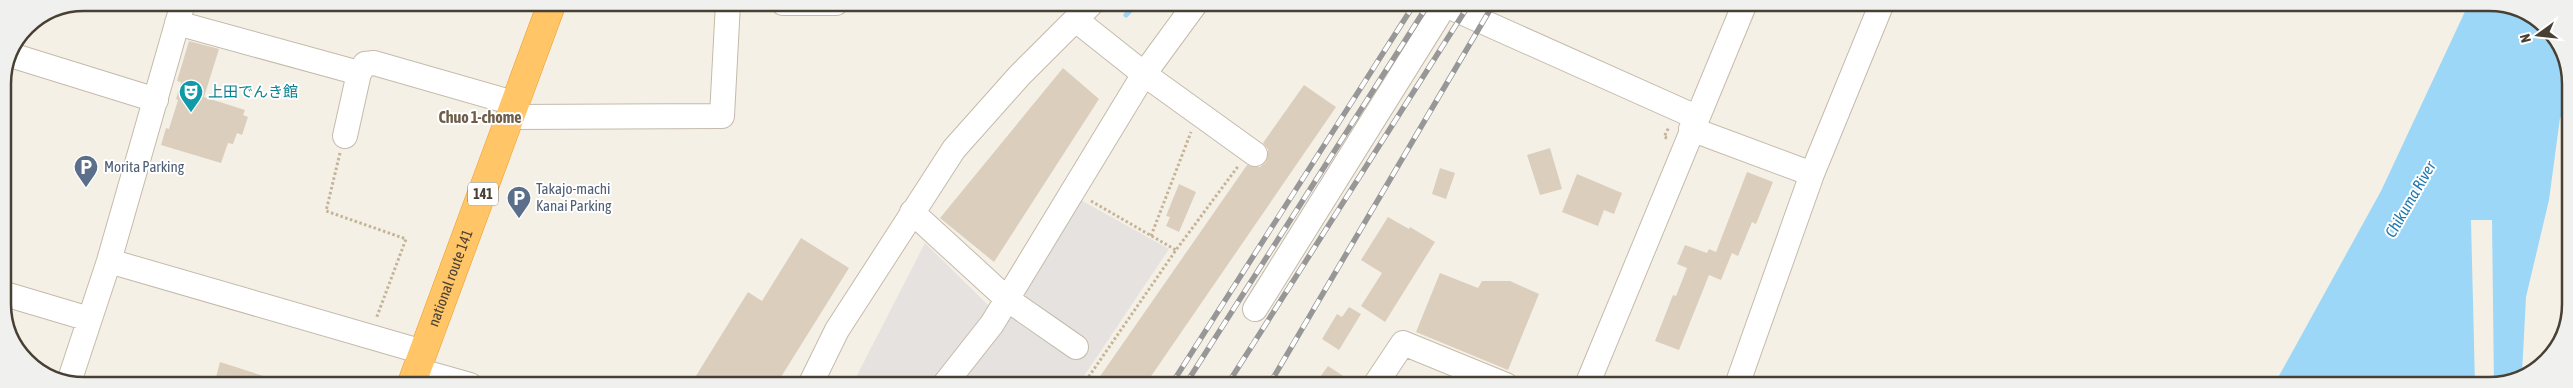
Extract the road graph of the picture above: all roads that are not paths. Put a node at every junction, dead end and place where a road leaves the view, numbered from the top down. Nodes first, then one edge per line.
1 (549, 11) edge
2 (728, 11) edge
3 (1084, 11) edge
4 (1190, 11) edge
5 (1439, 11) edge
6 (1458, 11) edge
7 (1742, 11) edge
8 (1879, 11) edge
9 (180, 13) edge
10 (1076, 20) junction
11 (17, 57) edge
12 (359, 73) junction
13 (1144, 74) junction
14 (156, 100) junction
15 (514, 111) junction
16 (1693, 123) junction
17 (345, 136) road end
18 (1251, 152) road end
19 (1812, 174) junction
20 (912, 212) junction
21 (109, 262) junction
22 (11, 296) edge
23 (1007, 299) junction
24 (1255, 309) dead end
25 (89, 319) junction
26 (1076, 347) dead end
27 (417, 369) edge
28 (71, 375) edge
29 (444, 377) edge
30 (814, 377) edge
31 (950, 377) edge
32 (1380, 377) edge
33 (1486, 377) edge
34 (1590, 377) edge
35 (1740, 377) edge

1 - 15 highway, national route 141 / 141
2 - 15 street
3 - 10 street
4 - 13 street
5 - 24 street
6 - 16 street
7 - 16 street
8 - 19 street
9 - 12 street
9 - 14 street
10 - 13 street
10 - 20 street
11 - 14 street
12 - 15 street
12 - 17 street
13 - 18 street
13 - 23 street
14 - 21 street
15 - 27 highway, national route 141 / 141
16 - 19 street
16 - 34 street
19 - 35 street
20 - 23 street
20 - 30 street
21 - 25 street
21 - 27 street
22 - 25 street
23 - 26 street
23 - 31 street
25 - 28 street
27 - 29 street
32 - 33 street

